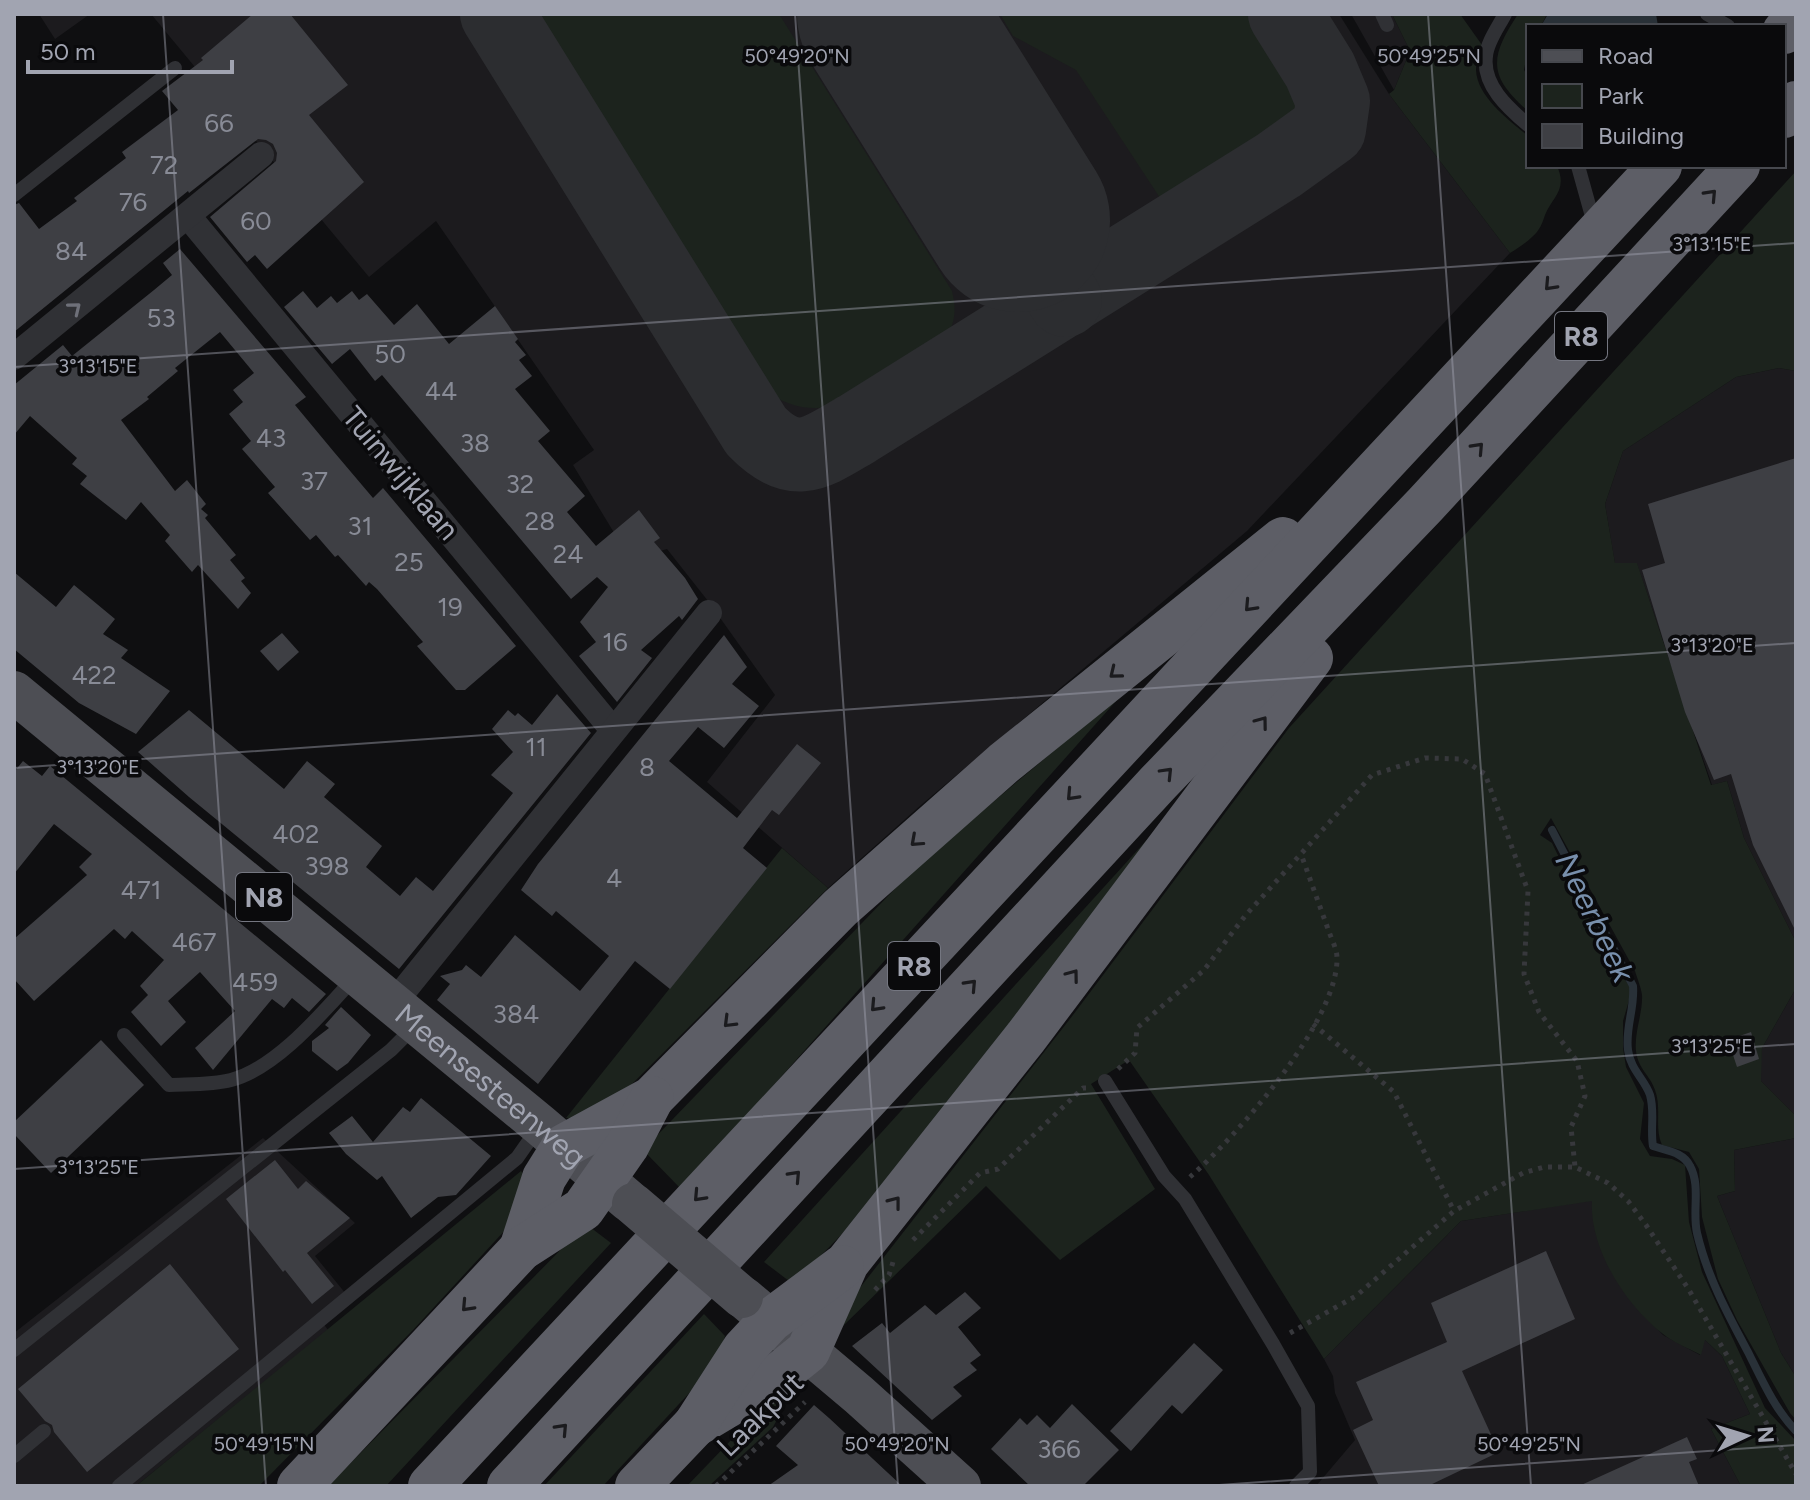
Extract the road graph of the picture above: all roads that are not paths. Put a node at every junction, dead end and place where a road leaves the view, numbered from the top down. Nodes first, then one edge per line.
1 (1505, 14) edge
2 (1704, 14) edge
3 (1724, 24) edge
4 (175, 68) dead end
5 (1526, 123) edge
6 (261, 155) dead end
7 (1579, 168) edge
8 (1658, 168) edge
9 (1736, 168) edge
10 (14, 195) edge
11 (188, 216) junction
12 (1597, 234) junction
13 (14, 357) edge
14 (1400, 447) junction
15 (1425, 505) junction
16 (709, 613) dead end
17 (14, 692) edge
18 (613, 730) junction
19 (358, 974) junction
20 (406, 1014) junction
21 (124, 1035) dead end
22 (1105, 1081) road end
23 (652, 1098) junction
24 (552, 1135) junction
25 (619, 1192) junction
26 (521, 1249) junction
27 (859, 1279) junction
28 (756, 1308) junction
29 (14, 1350) edge
30 (821, 1362) junction
31 (695, 1425) junction
32 (44, 1431) dead end
33 (14, 1456) edge
34 (119, 1486) edge
35 (299, 1486) edge
36 (430, 1486) edge
37 (509, 1486) edge
38 (637, 1486) edge
39 (960, 1486) edge
40 (1296, 1486) edge

1 - 5 lane
2 - 3 lane
4 - 10 lane
6 - 11 street
7 - 12 lane
8 - 12 highway, R8
15 -> 9 highway, R8
13 -> 11 street
11 - 18 street, Tuinwijklaan
12 -> 14 highway, R8
14 -> 23 highway
14 -> 36 highway, R8
27 -> 15 highway
37 -> 15 highway, R8
16 - 18 street
17 - 19 main road, Meensesteenweg / N8
18 - 20 street
19 - 20 main road, Meensesteenweg / N8
19 - 21 lane
20 - 24 main road, Meensesteenweg / N8
20 - 29 lane
22 - 40 lane
23 - 24 highway
23 - 25 highway
24 - 25 main road, Meensesteenweg / N8
24 - 26 highway
24 - 34 lane
25 - 26 highway
25 - 28 main road, Meensesteenweg / N8, bridge
26 -> 35 highway
27 - 28 highway
27 - 30 highway
28 - 30 main road, Meensesteenweg / N8
28 - 31 highway
30 - 31 highway
30 - 39 main road, Meensesteenweg / N8
31 - 38 highway
32 - 33 lane

